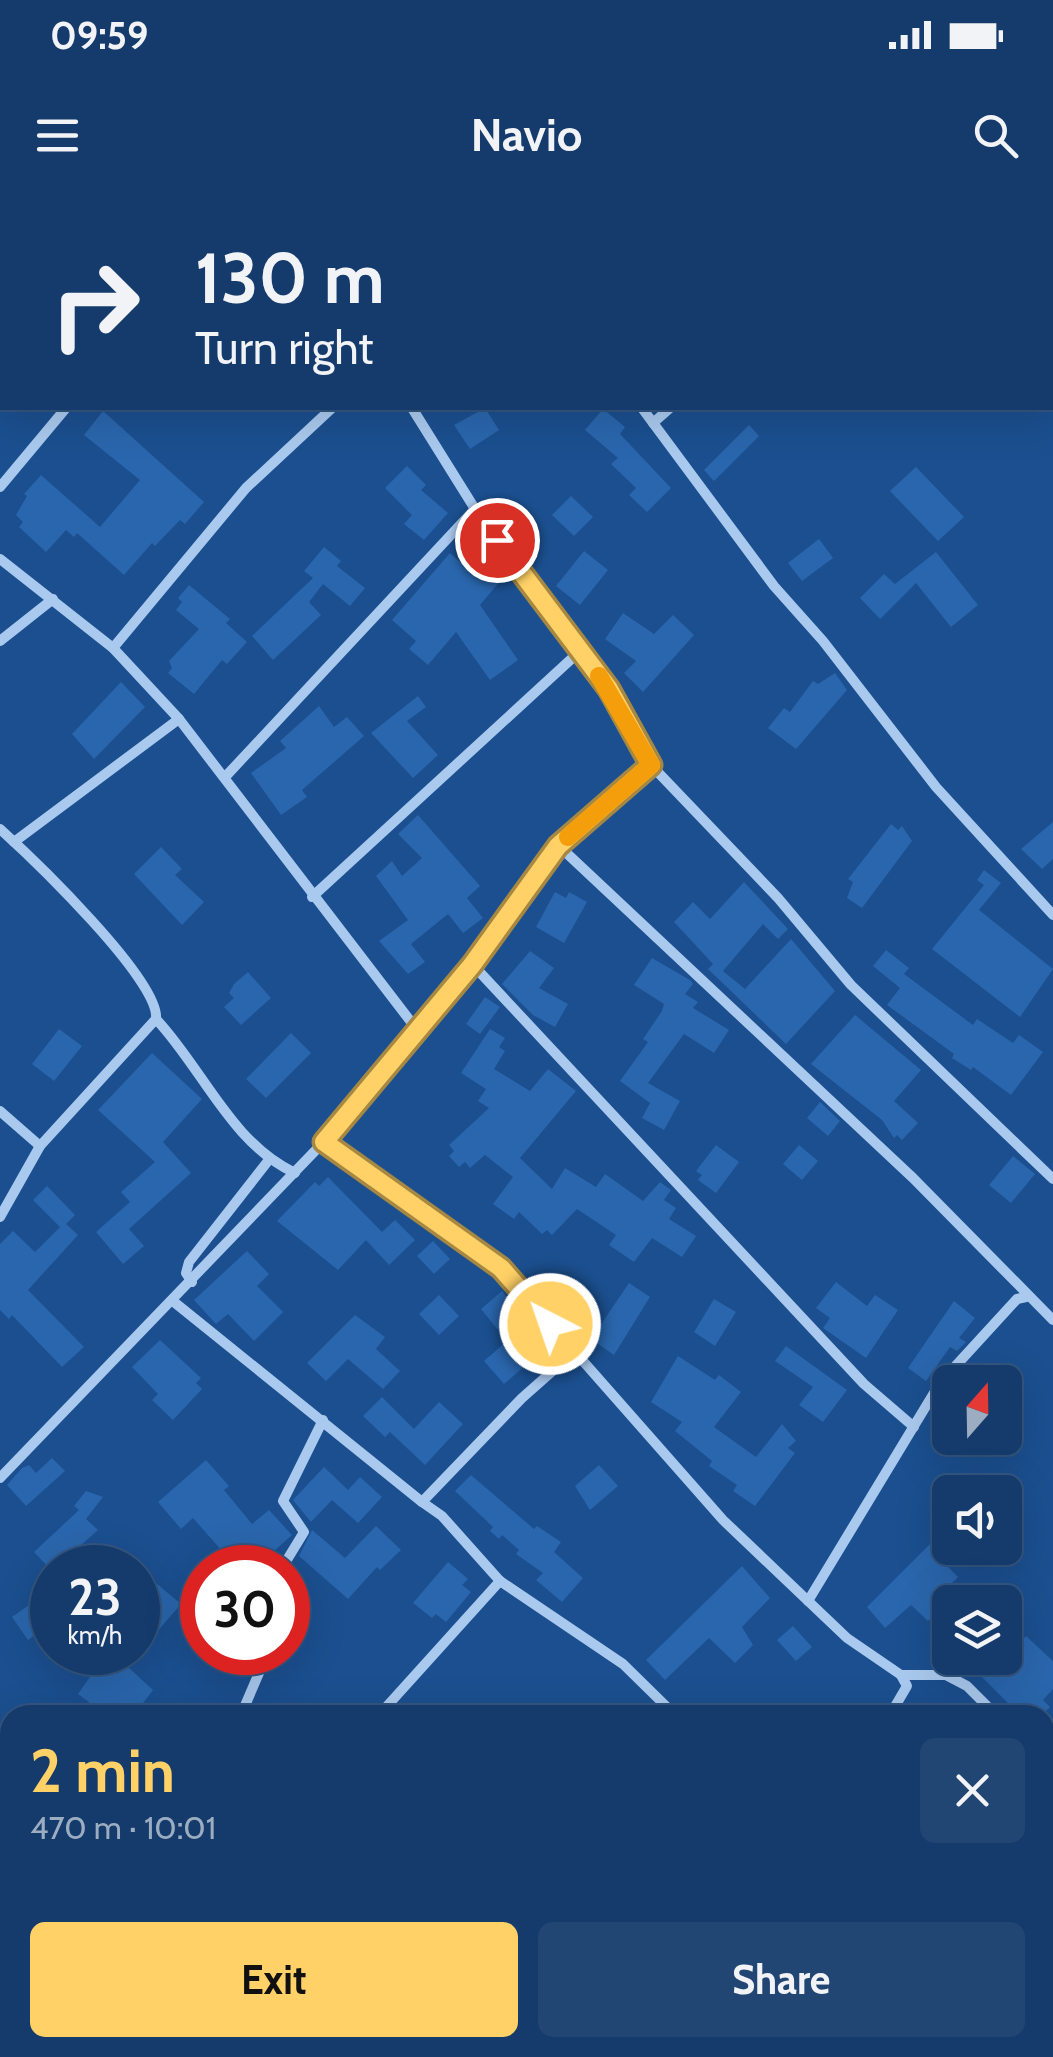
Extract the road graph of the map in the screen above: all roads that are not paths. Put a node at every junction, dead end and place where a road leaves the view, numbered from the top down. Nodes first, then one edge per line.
1 (64, 410) edge
2 (330, 410) edge
3 (413, 410) edge
4 (644, 410) edge
5 (668, 410) edge
6 (654, 423) junction
7 (0, 487) edge
8 (475, 510) junction
9 (0, 559) edge
10 (53, 600) junction
11 (0, 641) edge
12 (113, 648) junction
13 (580, 651) junction
14 (179, 719) junction
15 (651, 765) junction
16 (226, 776) junction
17 (0, 829) edge
18 (14, 842) junction
19 (558, 846) junction
20 (312, 898) junction
21 (1053, 915) edge
22 (472, 965) junction
23 (156, 1019) junction
24 (418, 1032) junction
25 (0, 1110) edge
26 (324, 1142) junction
27 (40, 1146) junction
28 (268, 1161) junction
29 (295, 1173) junction
30 (1053, 1178) edge
31 (0, 1217) edge
32 (192, 1282) junction
33 (1026, 1298) junction
34 (174, 1302) junction
35 (1053, 1320) edge
36 (574, 1352) junction
37 (323, 1420) junction
38 (914, 1428) junction
39 (0, 1478) edge
40 (422, 1502) junction
41 (296, 1545) edge
42 (500, 1581) junction
43 (808, 1601) junction
44 (259, 1675) edge
45 (901, 1676) junction
46 (246, 1705) edge
47 (388, 1705) edge
48 (665, 1705) edge
49 (896, 1705) edge
50 (986, 1705) edge

1 - 7 street
2 - 12 street
3 - 8 street
4 - 6 street
5 - 6 street
6 - 21 street
8 - 13 street
8 - 16 street
9 - 10 street
10 - 11 street
10 - 12 street
12 - 14 street
13 - 15 street
13 - 20 street
14 - 16 street
14 - 18 street
15 - 19 street
15 - 30 street
16 - 20 street
17 - 18 street
18 - 23 street
19 - 22 street
19 - 33 street
20 - 24 street
22 - 24 street
22 - 38 street
23 - 27 street
23 - 28 street
24 - 26 street
25 - 27 street
26 - 29 street
26 - 36 street
27 - 31 street
28 - 29 street
28 - 32 street
29 - 32 street
32 - 34 street
33 - 35 street
33 - 38 street
34 - 37 street
34 - 39 street
36 - 40 street
36 - 43 street
37 - 40 street
37 - 41 street
38 - 43 street
40 - 42 street
42 - 47 street
42 - 48 street
43 - 45 street
44 - 46 street
45 - 49 street
45 - 50 street

